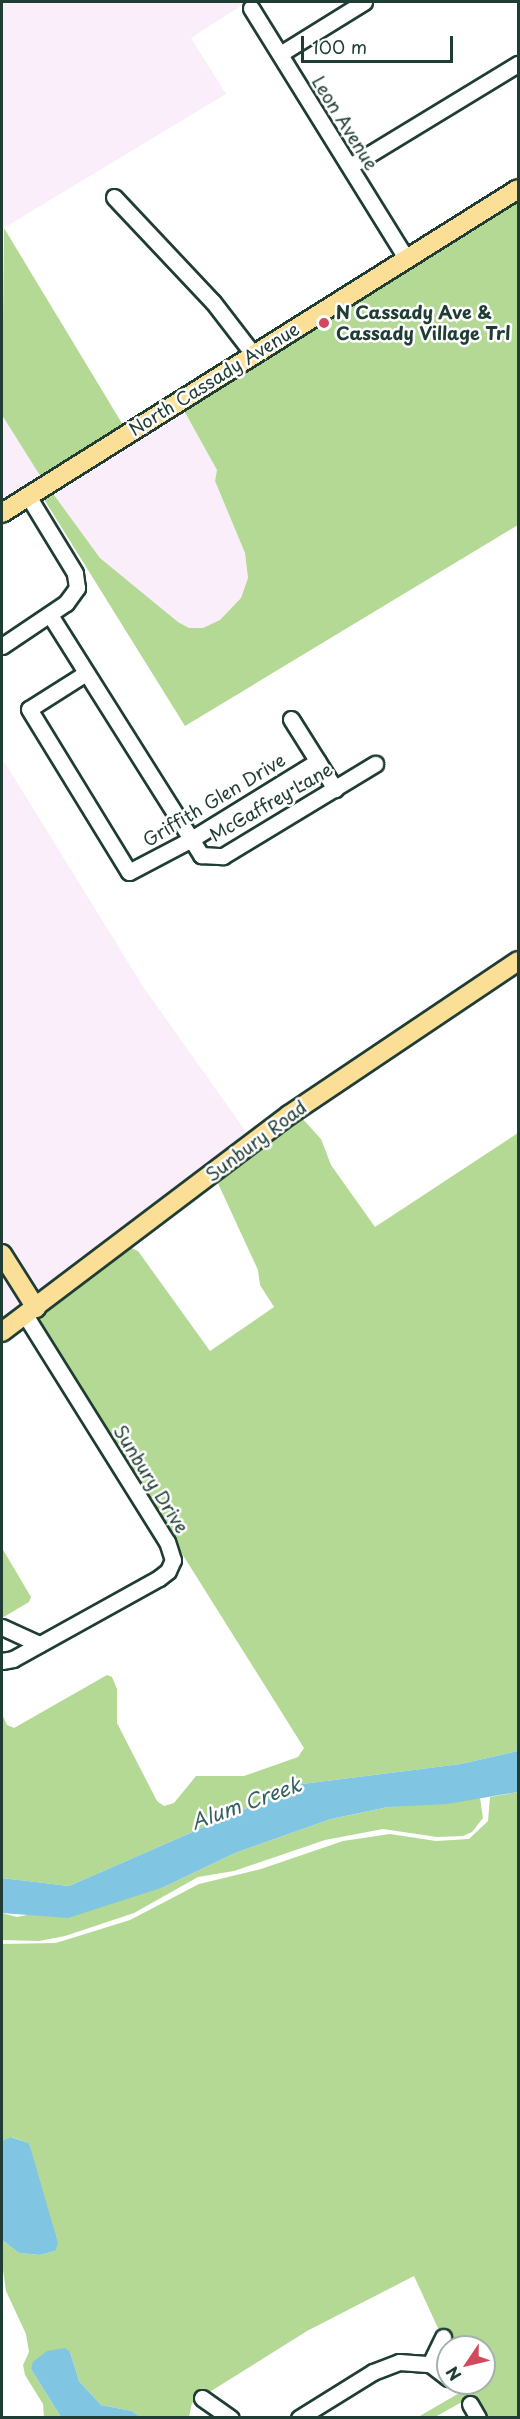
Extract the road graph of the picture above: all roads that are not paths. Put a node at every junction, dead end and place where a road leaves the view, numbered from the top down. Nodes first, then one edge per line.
1 (364, 2) edge
2 (251, 8) dead end
3 (280, 54) junction
4 (519, 64) edge
5 (350, 166) junction
6 (519, 189) edge
7 (114, 197) dead end
8 (406, 258) junction
9 (253, 354) junction
10 (28, 496) junction
11 (2, 513) edge
12 (50, 615) junction
13 (2, 646) edge
14 (86, 673) junction
15 (291, 719) dead end
16 (318, 761) junction
17 (375, 764) dead end
18 (335, 789) junction
19 (190, 840) junction
20 (519, 962) edge
21 (2, 1254) edge
22 (30, 1312) junction
23 (2, 1332) edge
24 (2, 1627) edge
25 (39, 1644) junction
26 (2, 1661) edge
27 (436, 2350) edge
28 (430, 2364) junction
29 (436, 2368) edge
30 (202, 2398) dead end
31 (231, 2418) edge
32 (299, 2418) edge

1 - 3 street
2 - 3 street, Leon Avenue
3 - 5 street, Leon Avenue
4 - 5 street
5 - 8 street, Leon Avenue
6 - 8 main road, North Cassady Avenue
7 - 9 street
8 - 9 main road, North Cassady Avenue
9 - 10 main road, North Cassady Avenue
10 - 11 main road, North Cassady Avenue
10 - 12 street
12 - 13 street
12 - 14 street
14 - 19 street
14 - 19 street, Griffith Glen Drive
15 - 16 street
16 - 18 street
16 - 19 street, Griffith Glen Drive
17 - 18 street, McCaffrey Lane
18 - 19 street, McCaffrey Lane
20 - 22 main road, Sunbury Road
21 - 22 main road
22 - 23 main road, Sunbury Road
22 - 25 street, Sunbury Drive
24 - 25 street
25 - 26 street, Sunbury Drive
27 - 28 street
28 - 29 street
28 - 32 street
30 - 31 street

